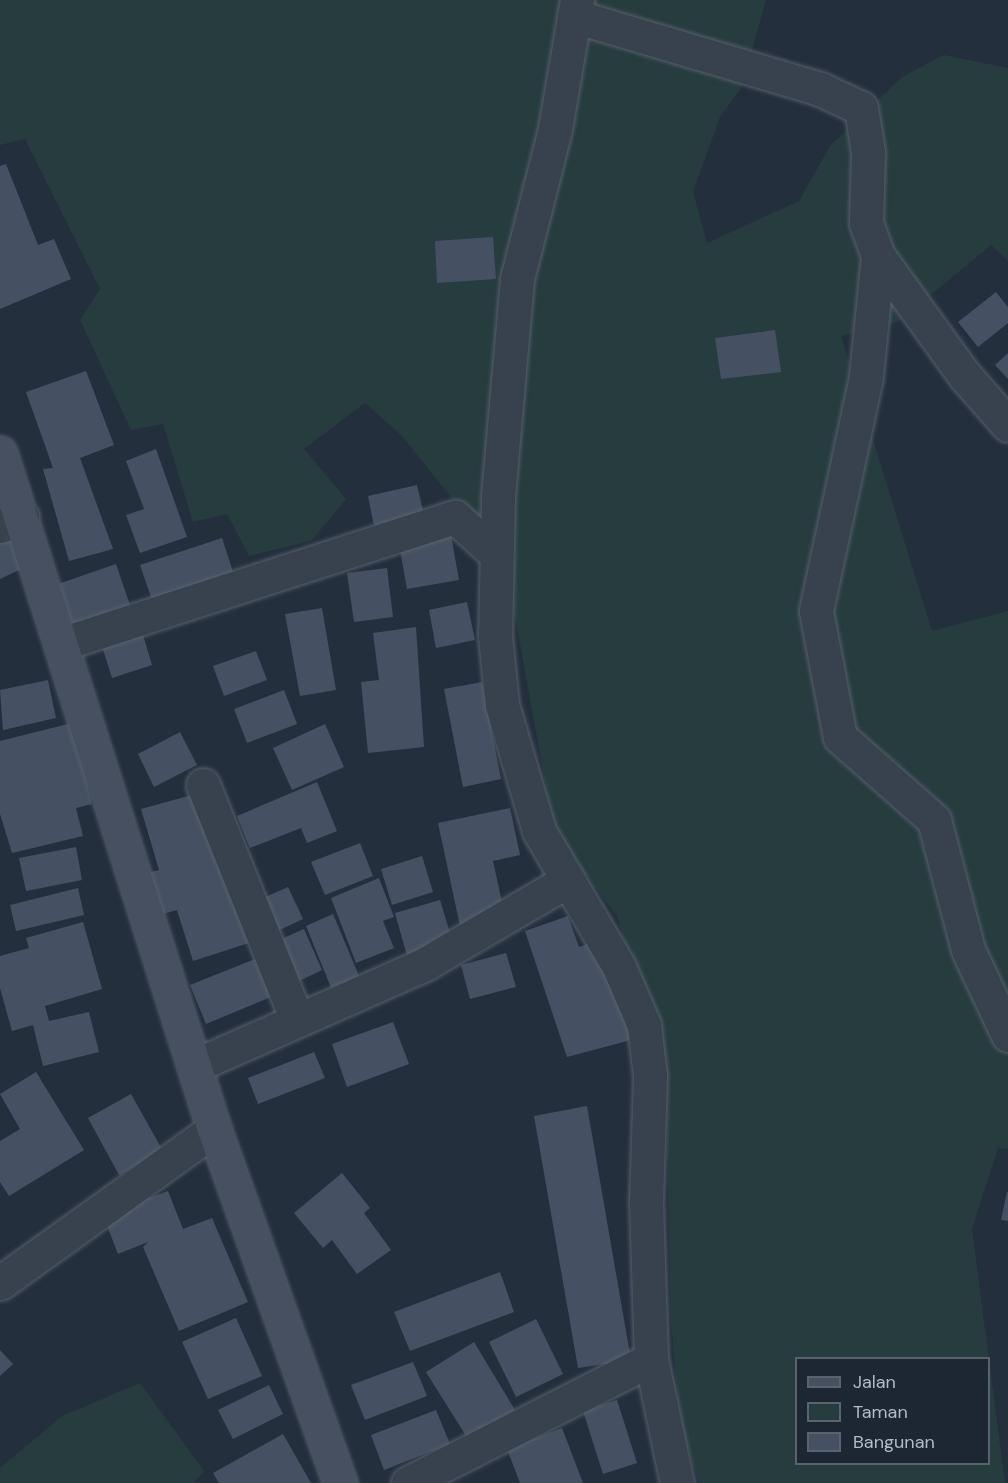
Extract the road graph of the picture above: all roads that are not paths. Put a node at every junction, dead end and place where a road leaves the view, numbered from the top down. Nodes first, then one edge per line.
1 (575, 8) edge
2 (878, 256) junction
3 (1008, 425) edge
4 (0, 453) edge
5 (11, 522) edge
6 (496, 554) junction
7 (64, 643) junction
8 (203, 785) dead end
9 (568, 880) junction
10 (296, 1018) junction
11 (1008, 1035) edge
12 (194, 1066) junction
13 (214, 1129) junction
14 (3, 1273) edge
15 (651, 1359) junction
16 (340, 1483) edge
17 (408, 1483) edge
18 (677, 1483) edge

1 - 2 street
1 - 6 street
2 - 3 street
2 - 11 street
4 - 5 street
5 - 7 street
6 - 7 street
6 - 9 street
7 - 12 street
8 - 10 street
9 - 10 street
9 - 15 street
10 - 12 street
12 - 13 street
13 - 14 street
13 - 16 street
15 - 17 street
15 - 18 street

